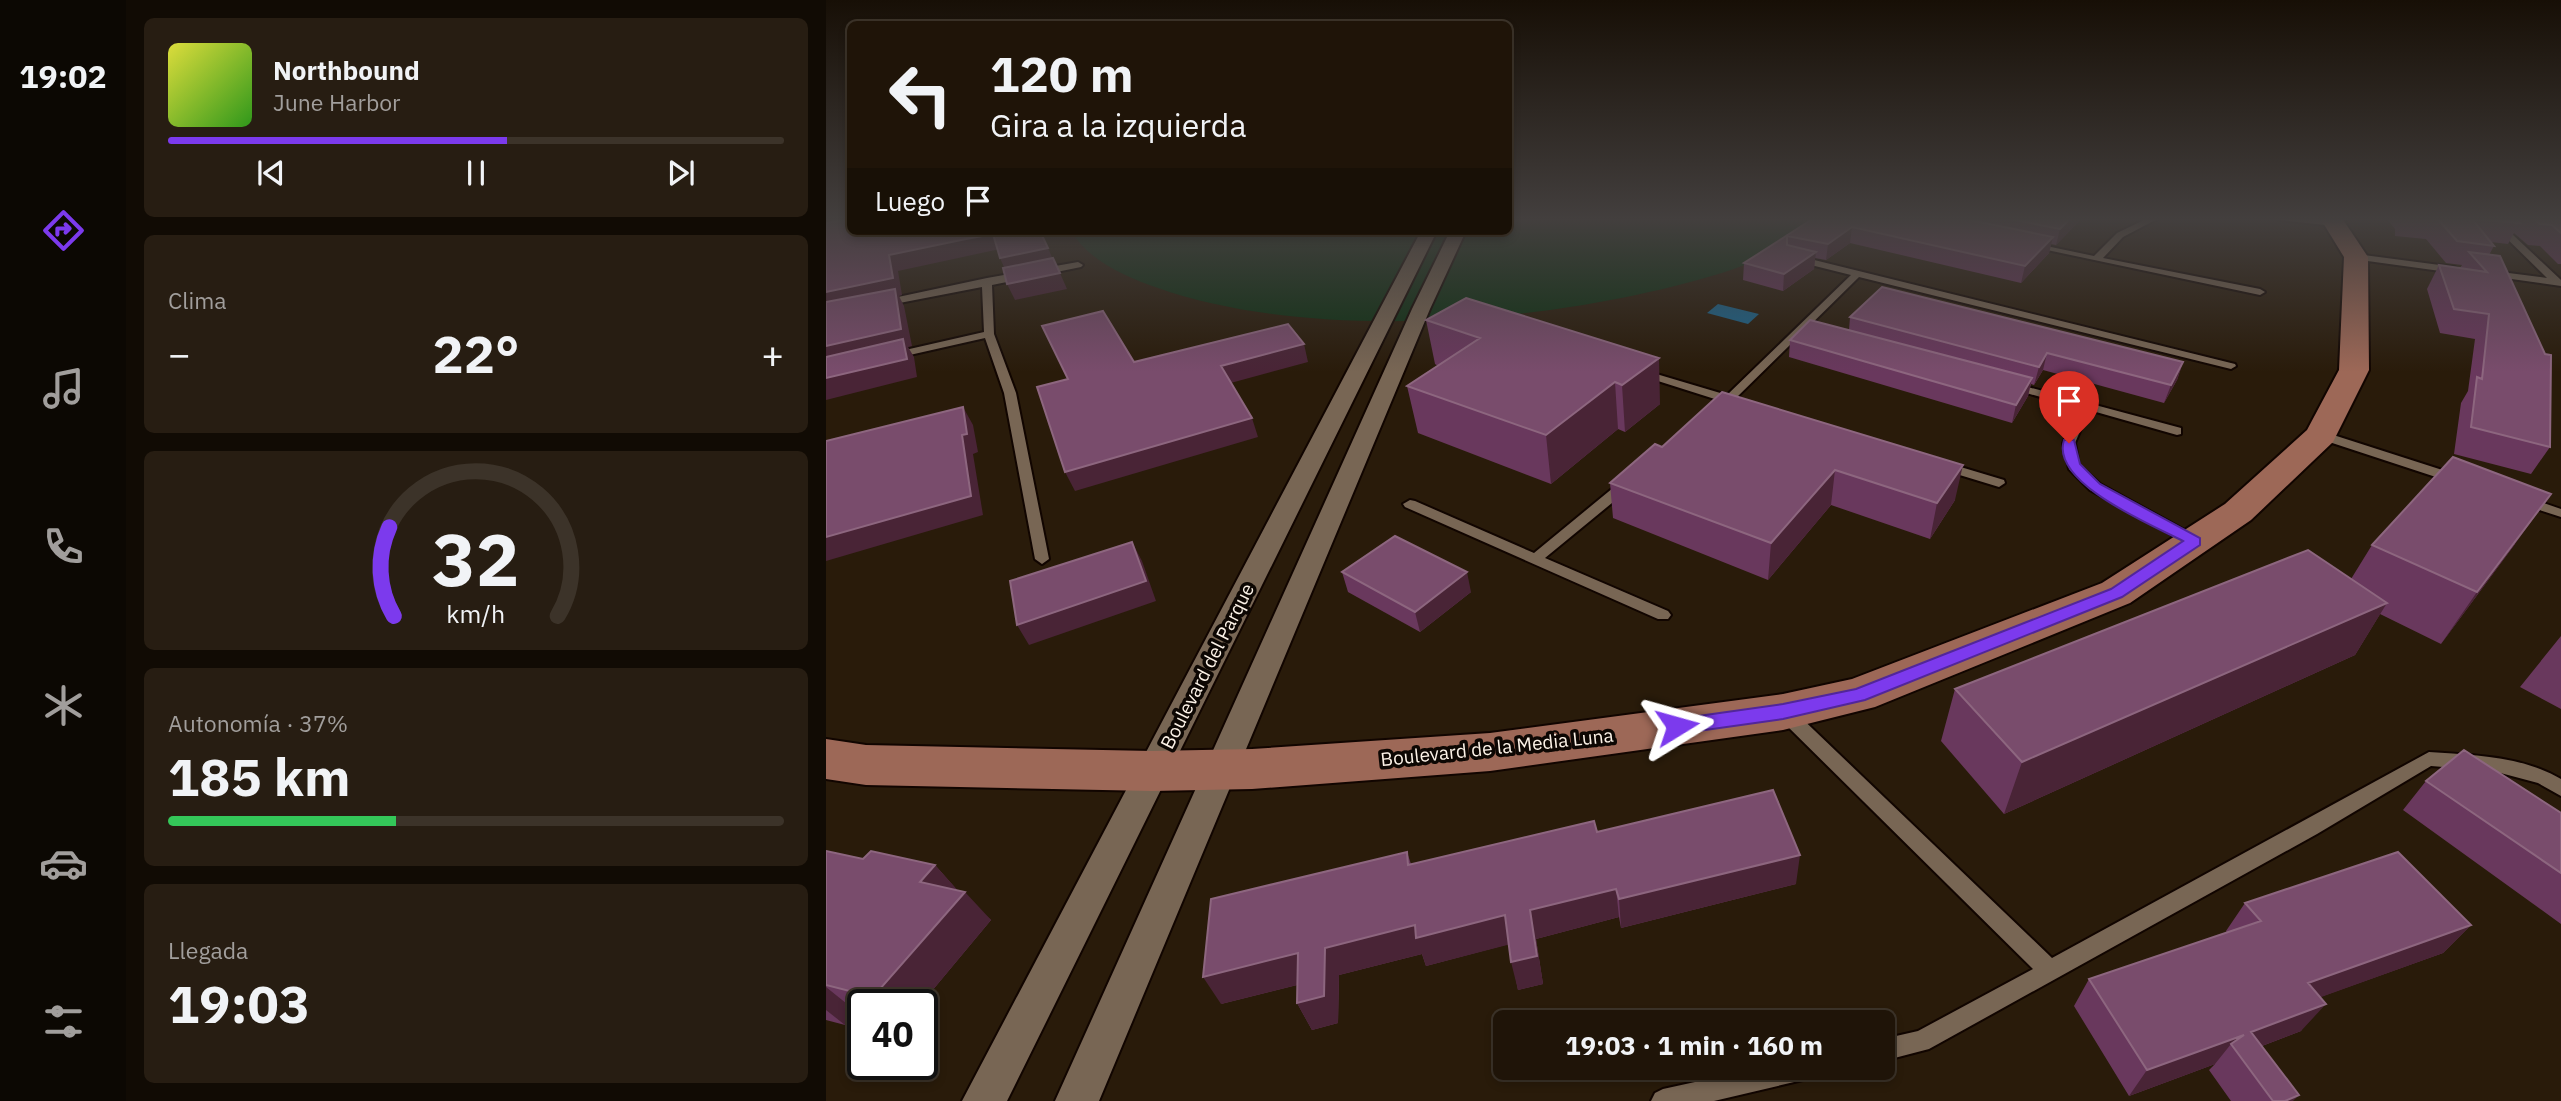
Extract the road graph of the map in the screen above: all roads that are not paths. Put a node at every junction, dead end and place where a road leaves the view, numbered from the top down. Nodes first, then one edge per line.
1 (1053, 269) edge
2 (1409, 269) edge
3 (1440, 269) edge
4 (1843, 269) edge
5 (2148, 269) edge
6 (2344, 269) edge
7 (2458, 269) edge
8 (2543, 269) edge
9 (2463, 271) edge
10 (2476, 272) edge
11 (1858, 273) junction
12 (987, 281) junction
13 (2559, 285) edge
14 (2260, 292) dead end
15 (866, 307) edge
16 (1801, 327) junction
17 (1814, 331) edge
18 (989, 334) junction
19 (880, 359) edge
20 (2231, 366) dead end
21 (1636, 370) edge
22 (1995, 381) edge
23 (1729, 399) junction
24 (1742, 403) edge
25 (2085, 406) junction
26 (1718, 408) edge
27 (2178, 431) dead end
28 (2321, 435) junction
29 (1935, 463) edge
30 (1632, 479) edge
31 (1999, 483) dead end
32 (2471, 484) edge
33 (2510, 496) edge
34 (1410, 504) dead end
35 (2561, 513) edge
36 (2194, 541) junction
37 (1042, 559) dead end
38 (1535, 559) junction
39 (1662, 615) dead end
40 (1783, 712) junction
41 (826, 759) edge
42 (1219, 770) junction
43 (1152, 771) junction
44 (2561, 788) edge
45 (2050, 971) junction
46 (1895, 1047) edge
47 (1755, 1080) edge
48 (984, 1101) edge
49 (1077, 1101) edge
50 (1663, 1101) edge

1 - 12 lane
2 - 43 street, Boulevard del Parque
3 - 42 street
4 - 11 lane
5 - 14 lane
6 - 28 street, Boulevard de la Media Luna
7 - 9 lane
8 - 13 lane
10 - 13 lane
11 - 16 lane
11 - 20 lane
12 - 15 lane
12 - 18 lane
16 - 17 lane
16 - 23 lane
18 - 19 lane
18 - 37 lane
21 - 23 lane
22 - 25 lane
23 - 24 lane
23 - 26 lane
25 - 27 lane
25 - 36 lane
28 - 32 lane
28 - 36 street, Boulevard de la Media Luna
29 - 31 lane
30 - 38 lane
33 - 35 lane
34 - 38 lane
36 - 40 street, Boulevard de la Media Luna
38 - 39 lane
40 - 42 street, Boulevard de la Media Luna
40 - 45 lane
41 - 43 street, Boulevard de la Media Luna
42 - 43 street, Boulevard de la Media Luna
42 - 49 street
43 - 48 street, Boulevard del Parque
44 - 45 lane
45 - 46 lane
47 - 50 lane

